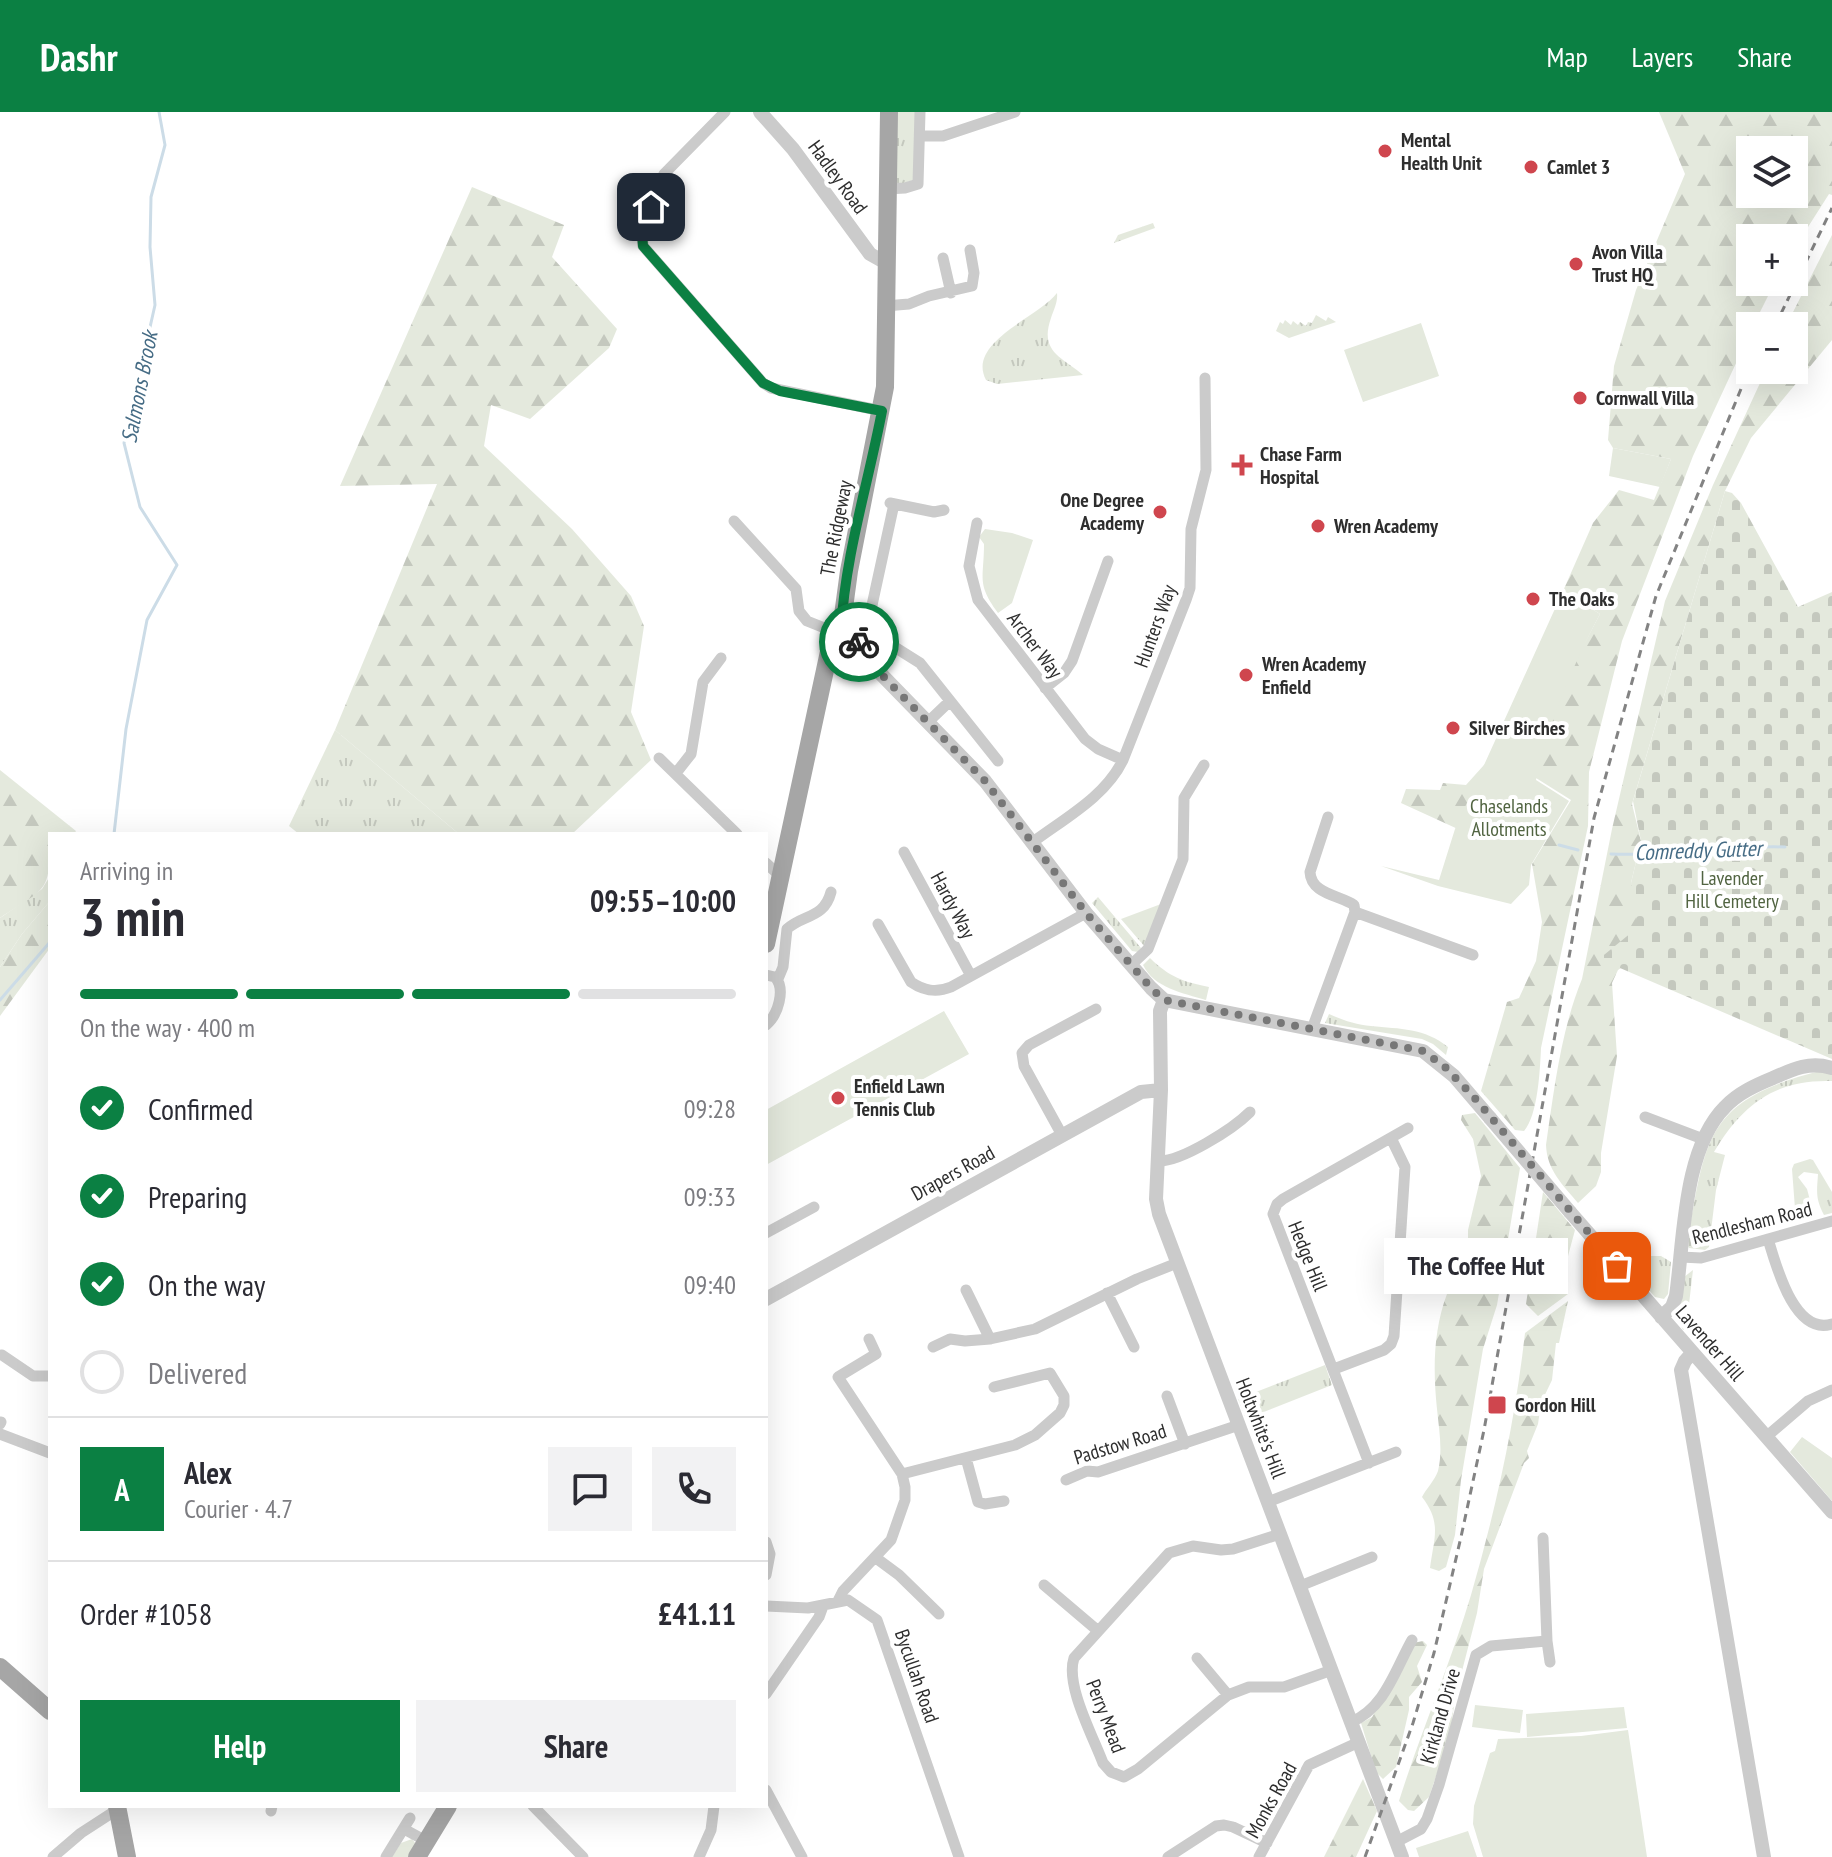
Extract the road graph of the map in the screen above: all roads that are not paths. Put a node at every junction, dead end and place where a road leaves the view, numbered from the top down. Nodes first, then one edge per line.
1 (725, 112) edge
2 (760, 112) edge
3 (889, 112) edge
4 (920, 112) edge
5 (1015, 112) edge
6 (920, 136) junction
7 (887, 189) junction
8 (970, 250) dead end
9 (943, 258) dead end
10 (886, 263) junction
11 (951, 293) junction
12 (885, 306) junction
13 (1205, 378) dead end
14 (882, 411) junction
15 (944, 510) dead end
16 (734, 521) dead end
17 (977, 523) dead end
18 (1108, 561) dead end
19 (841, 630) junction
20 (721, 658) dead end
21 (1045, 688) junction
22 (950, 701) junction
23 (928, 722) junction
24 (659, 758) dead end
25 (1123, 760) junction
26 (998, 761) dead end
27 (1204, 765) dead end
28 (676, 773) junction
29 (1328, 817) dead end
30 (735, 832) edge
31 (1033, 842) junction
32 (904, 852) dead end
33 (768, 865) edge
34 (781, 877) junction
35 (831, 892) dead end
36 (1355, 912) junction
37 (1086, 913) junction
38 (878, 924) dead end
39 (768, 935) edge
40 (1473, 955) dead end
41 (1131, 965) junction
42 (971, 976) junction
43 (772, 977) edge
44 (1164, 1000) junction
45 (1096, 1009) dead end
46 (768, 1023) edge
47 (1312, 1029) junction
48 (1832, 1068) edge
49 (1161, 1090) junction
50 (1250, 1112) dead end
51 (1645, 1117) dead end
52 (1408, 1128) dead end
53 (1062, 1135) junction
54 (1391, 1138) junction
55 (1703, 1139) junction
56 (1158, 1161) junction
57 (814, 1207) dead end
58 (1832, 1221) edge
59 (768, 1232) edge
60 (1768, 1239) junction
61 (1681, 1257) junction
62 (1177, 1263) junction
63 (966, 1290) dead end
64 (1107, 1293) junction
65 (768, 1298) edge
66 (1661, 1317) junction
67 (1832, 1324) edge
68 (869, 1339) dead end
69 (990, 1339) junction
70 (933, 1347) dead end
71 (1134, 1347) dead end
72 (1692, 1353) junction
73 (2, 1355) edge
74 (1334, 1369) junction
75 (48, 1376) edge
76 (994, 1387) dead end
77 (1832, 1390) edge
78 (1167, 1396) dead end
79 (1239, 1425) junction
80 (0, 1434) edge
81 (1766, 1437) junction
82 (1185, 1444) junction
83 (48, 1452) edge
84 (1396, 1452) dead end
85 (966, 1458) junction
86 (1369, 1463) junction
87 (902, 1474) junction
88 (1066, 1480) dead end
89 (1004, 1501) dead end
90 (1268, 1502) junction
91 (1832, 1512) edge
92 (1280, 1534) junction
93 (1543, 1538) dead end
94 (1372, 1557) dead end
95 (876, 1558) junction
96 (1044, 1585) dead end
97 (1300, 1586) junction
98 (838, 1601) junction
99 (768, 1606) edge
100 (823, 1606) junction
101 (939, 1614) dead end
102 (1097, 1630) junction
103 (1412, 1640) dead end
104 (1547, 1641) junction
105 (1197, 1658) dead end
106 (1550, 1662) dead end
107 (0, 1667) edge
108 (1332, 1670) junction
109 (768, 1691) edge
110 (1228, 1695) junction
111 (48, 1709) edge
112 (1351, 1722) junction
113 (1359, 1742) junction
114 (768, 1794) edge
115 (118, 1808) edge
116 (447, 1808) edge
117 (535, 1808) edge
118 (714, 1808) edge
119 (1396, 1842) junction
120 (1267, 1843) junction
121 (421, 1849) edge
122 (53, 1857) edge
123 (127, 1857) edge
124 (386, 1857) edge
125 (583, 1857) edge
126 (699, 1857) edge
127 (802, 1857) edge
128 (959, 1857) edge
129 (1168, 1857) edge
130 (1259, 1857) edge
131 (1402, 1857) edge
132 (1764, 1857) edge

1 - 14 street
2 - 10 street, Hadley Road
3 - 7 main road, The Ridgeway
4 - 6 street
5 - 6 street
6 - 7 street
7 - 10 main road, The Ridgeway
8 - 11 street
9 - 11 street
10 - 12 main road, The Ridgeway
11 - 12 street
12 - 14 main road, The Ridgeway
13 - 25 street, Hunters Way
14 - 19 main road, The Ridgeway
15 - 22 street
16 - 19 street
17 - 21 street, Archer Way
18 - 21 street
19 - 23 street
19 - 34 main road, The Ridgeway
20 - 28 street
21 - 25 street, Archer Way
22 - 23 street
22 - 26 street
23 - 31 street
24 - 28 street
25 - 31 street, Hunters Way
27 - 41 street
28 - 30 street
29 - 36 street
31 - 37 street
32 - 42 street, Hardy Way
33 - 34 street
34 - 39 main road, The Ridgeway
35 - 43 street
36 - 40 street
36 - 47 street
37 - 41 street
37 - 42 street
38 - 42 street
41 - 44 street
43 - 46 street
44 - 47 street, Lavender Hill
44 - 49 street, Holtwhite's Hill
45 - 53 street
47 - 66 street, Lavender Hill, bridge
48 - 55 street
49 - 53 street, Drapers Road
49 - 56 street, Holtwhite's Hill
50 - 56 street
51 - 55 street
52 - 54 street, Hedge Hill
53 - 65 street, Drapers Road
54 - 74 street
54 - 74 street, Hedge Hill
55 - 61 street
56 - 62 street, Holtwhite's Hill
57 - 59 street
58 - 60 street, Rendlesham Road
60 - 61 street, Rendlesham Road
60 - 67 street
61 - 66 street
62 - 64 street
62 - 79 street, Holtwhite's Hill
63 - 69 street
64 - 69 street
64 - 71 street
66 - 72 street, Lavender Hill
68 - 87 street
69 - 70 street
72 - 81 street, Lavender Hill
72 - 132 street
73 - 75 street
74 - 86 street, Hedge Hill
76 - 85 street
77 - 81 street
78 - 82 street, Padstow Road
79 - 82 street, Padstow Road
79 - 90 street, Holtwhite's Hill
80 - 83 street
81 - 91 street, Lavender Hill
82 - 88 street, Padstow Road
84 - 86 street
85 - 87 street
85 - 89 street
86 - 90 street
87 - 95 street
90 - 92 street, Holtwhite's Hill
92 - 97 street, Holtwhite's Hill
92 - 102 street, Perry Mead
93 - 104 street
94 - 97 street
95 - 98 street
95 - 101 street
96 - 102 street
97 - 108 street, Holtwhite's Hill
98 - 100 street
98 - 128 street, Bycullah Road
99 - 100 street
100 - 109 street
102 - 110 street, Perry Mead
103 - 112 street
104 - 106 street
104 - 119 street, Kirkland Drive
105 - 110 street
107 - 111 main road
108 - 110 street, Perry Mead
108 - 112 street, Holtwhite's Hill
112 - 113 street, Holtwhite's Hill
113 - 119 street, Holtwhite's Hill
113 - 120 street, Monks Road
114 - 127 street
115 - 122 street
115 - 123 main road
116 - 121 main road
117 - 125 street
118 - 126 street
119 - 131 street, Holtwhite's Hill
120 - 129 street
120 - 130 street, Monks Road
121 - 124 street

